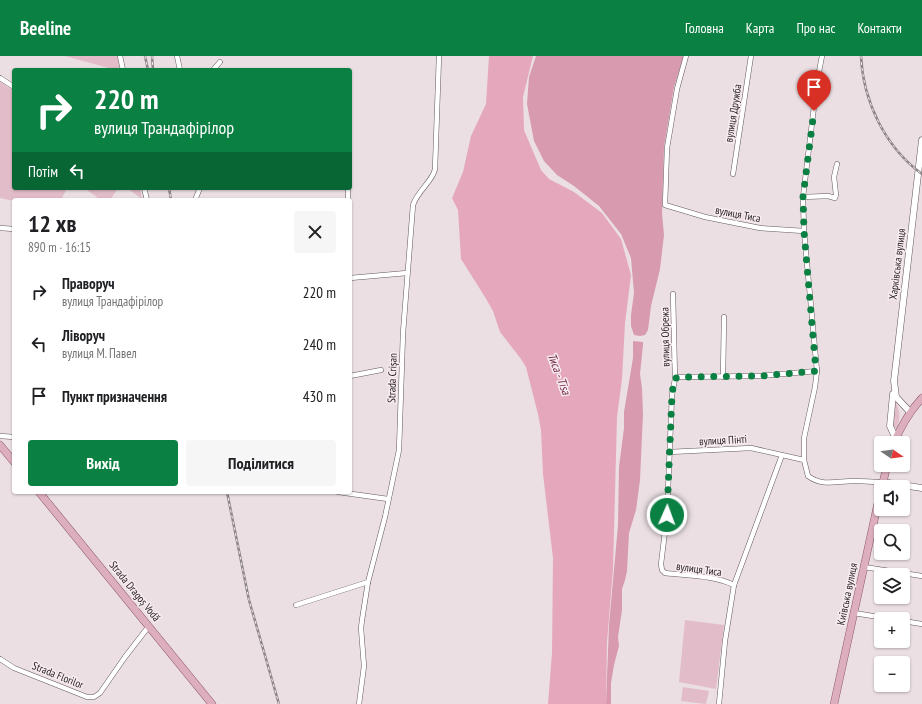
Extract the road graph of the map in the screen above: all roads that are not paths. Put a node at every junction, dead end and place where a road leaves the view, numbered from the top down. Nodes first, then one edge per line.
1 (120, 56) edge
2 (177, 56) edge
3 (439, 56) edge
4 (686, 56) edge
5 (751, 56) edge
6 (822, 56) edge
7 (220, 62) dead end
8 (123, 68) edge
9 (180, 68) edge
10 (215, 68) edge
11 (0, 78) edge
12 (12, 86) edge
13 (922, 140) edge
14 (837, 164) dead end
15 (733, 174) dead end
16 (803, 197) junction
17 (0, 228) edge
18 (12, 229) edge
19 (804, 231) junction
20 (407, 273) junction
21 (352, 278) edge
22 (673, 294) dead end
23 (724, 316) dead end
24 (381, 370) dead end
25 (816, 371) junction
26 (352, 376) edge
27 (723, 377) junction
28 (674, 379) junction
29 (894, 391) junction
30 (922, 398) edge
31 (910, 412) junction
32 (0, 436) edge
33 (893, 436) edge
34 (898, 436) edge
35 (12, 437) edge
36 (0, 445) edge
37 (669, 452) junction
38 (782, 455) junction
39 (12, 460) edge
40 (804, 460) junction
41 (874, 485) edge
42 (910, 487) edge
43 (922, 488) edge
44 (41, 494) edge
45 (352, 494) edge
46 (388, 499) junction
47 (875, 516) edge
48 (864, 567) junction
49 (922, 576) edge
50 (368, 582) junction
51 (734, 585) junction
52 (296, 605) dead end
53 (854, 613) junction
54 (874, 616) edge
55 (910, 622) edge
56 (922, 624) edge
57 (149, 626) junction
58 (0, 659) edge
59 (212, 704) edge
60 (359, 704) edge
61 (720, 704) edge
62 (834, 704) edge

1 - 8 street
2 - 9 street
3 - 20 street, Strada Crișan
4 - 19 street, вулиця Тиса
5 - 15 street, вулиця Дружба
6 - 16 street
7 - 10 street
11 - 12 street
13 - 29 street, Харківська вулиця
14 - 16 street
16 - 19 street
17 - 18 street
19 - 25 street
20 - 21 street
20 - 46 street, Strada Crișan
22 - 28 street, вулиця Обрежа
23 - 27 street
24 - 26 street
25 - 27 street
25 - 40 street
27 - 28 street
28 - 37 street, вулиця Тиса
29 - 31 street
29 - 33 street, Харківська вулиця
30 - 31 main road
31 - 34 main road
32 - 35 street
36 - 39 main road
37 - 38 street, вулиця Пінті
37 - 51 street, вулиця Тиса
38 - 40 street, вулиця Пінті
38 - 51 street
40 - 41 street
42 - 43 street
44 - 57 main road, Strada Dragoș Vodă
45 - 46 street
46 - 50 street, Strada Crișan
47 - 48 main road, Київська вулиця
48 - 49 street
48 - 53 main road, Київська вулиця
50 - 52 street
50 - 60 street, Strada Crișan
51 - 61 street
53 - 54 street
53 - 62 main road, Київська вулиця
55 - 56 street
57 - 58 street, Strada Florilor
57 - 59 main road, Strada Dragoș Vodă

